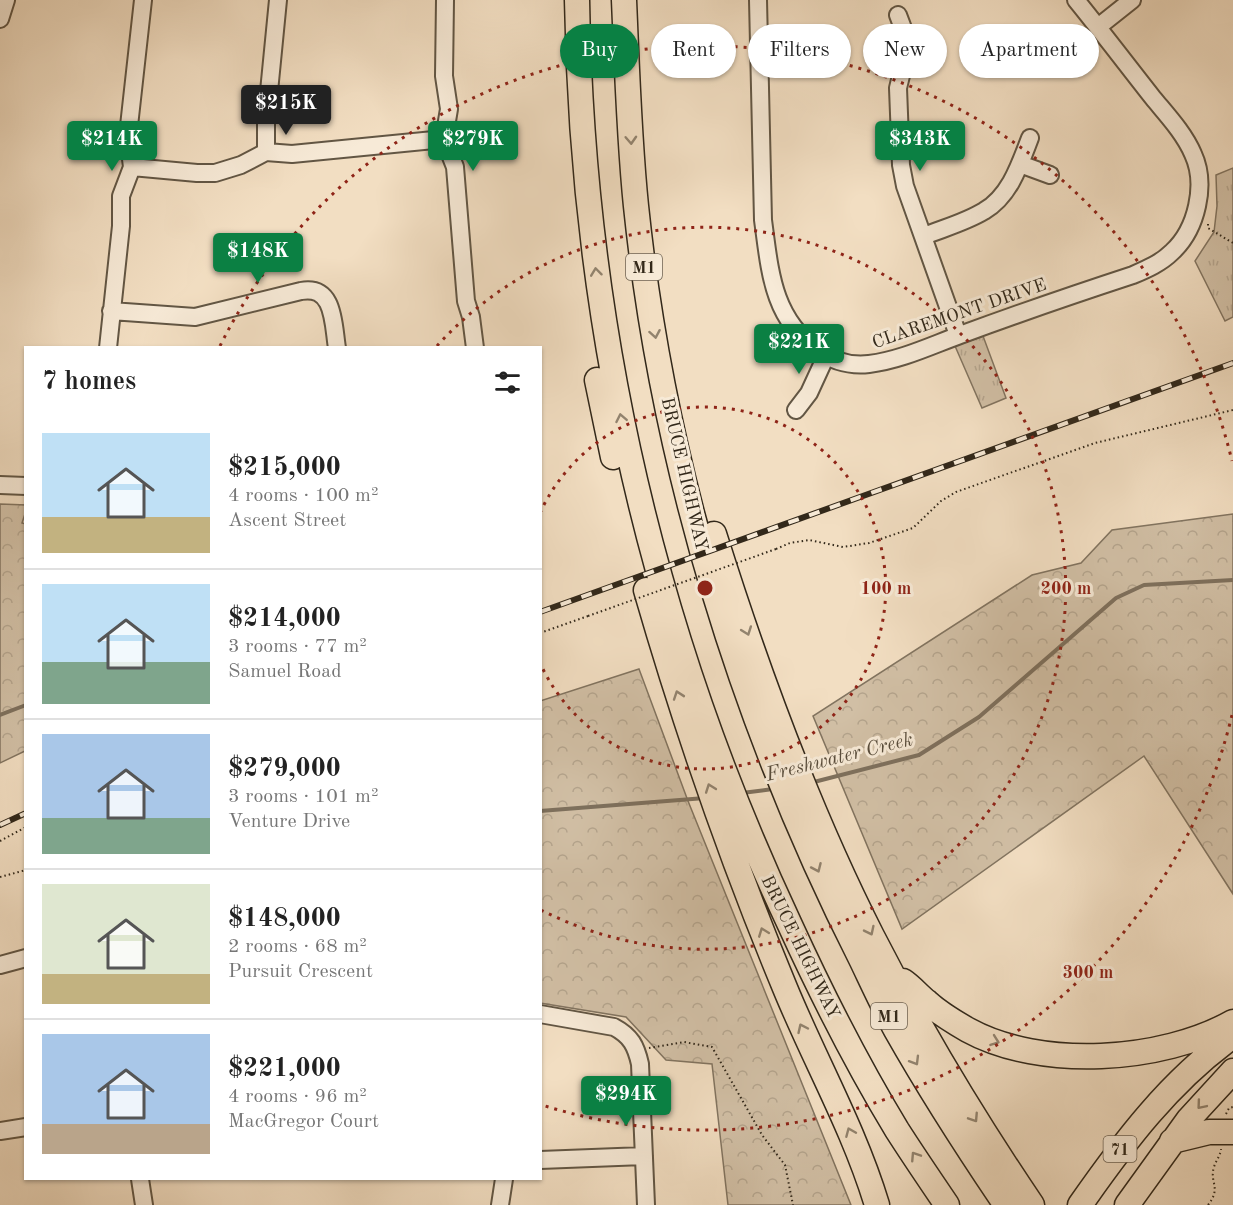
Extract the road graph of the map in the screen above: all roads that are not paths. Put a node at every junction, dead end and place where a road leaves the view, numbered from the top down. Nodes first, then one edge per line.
1 (6, 0) edge
2 (143, 0) edge
3 (278, 0) edge
4 (445, 0) edge
5 (577, 0) edge
6 (624, 0) edge
7 (758, 0) edge
8 (1076, 0) edge
9 (1132, 0) edge
10 (898, 15) dead end
11 (0, 19) edge
12 (901, 24) edge
13 (1096, 24) edge
14 (1099, 26) edge
15 (1099, 28) edge
16 (900, 78) edge
17 (1030, 138) dead end
18 (444, 139) junction
19 (266, 152) junction
20 (1020, 164) junction
21 (132, 167) junction
22 (1050, 175) dead end
23 (924, 236) junction
24 (111, 311) junction
25 (958, 335) junction
26 (108, 346) edge
27 (337, 346) edge
28 (475, 346) edge
29 (826, 356) junction
30 (796, 410) dead end
31 (0, 485) edge
32 (24, 486) edge
33 (804, 813) junction
34 (734, 826) junction
35 (24, 959) edge
36 (0, 965) edge
37 (893, 976) junction
38 (542, 1014) edge
39 (1233, 1022) edge
40 (1233, 1036) edge
41 (1233, 1056) edge
42 (1191, 1071) junction
43 (1233, 1071) edge
44 (24, 1127) edge
45 (0, 1131) edge
46 (1227, 1132) edge
47 (1172, 1141) junction
48 (644, 1156) junction
49 (542, 1160) edge
50 (140, 1180) edge
51 (504, 1180) edge
52 (144, 1205) edge
53 (500, 1205) edge
54 (646, 1205) edge
55 (877, 1205) edge
56 (947, 1205) edge
57 (1006, 1205) edge
58 (1032, 1205) edge
59 (1080, 1205) edge
60 (1127, 1205) edge

1 - 11 street
2 - 21 street
3 - 19 street
4 - 18 street
34 -> 5 highway
6 -> 33 highway, BRUCE HIGHWAY / M1
7 - 29 street, CLAREMONT DRIVE
8 - 13 street, CLAREMONT DRIVE
9 - 14 street
10 - 12 street
15 - 25 street, CLAREMONT DRIVE
16 - 23 street
17 - 20 street
18 - 19 street
18 - 28 street
19 - 21 street
20 - 22 street
20 - 23 street
21 - 24 street
23 - 25 street
24 - 26 street
24 - 27 street
25 - 29 street, CLAREMONT DRIVE
29 - 30 street
31 - 32 street
33 -> 37 highway
33 -> 57 highway, M1
55 -> 34 highway
56 -> 34 highway, BRUCE HIGHWAY / M1
35 - 36 street
37 -> 39 highway
37 -> 58 highway
38 - 48 street
40 - 42 highway, 71
41 - 42 highway
42 - 59 highway, 71
43 -> 47 highway, 71
44 - 45 street
46 - 47 highway
47 - 60 highway, 71
48 - 49 street
48 - 54 street
50 - 52 street
51 - 53 street

